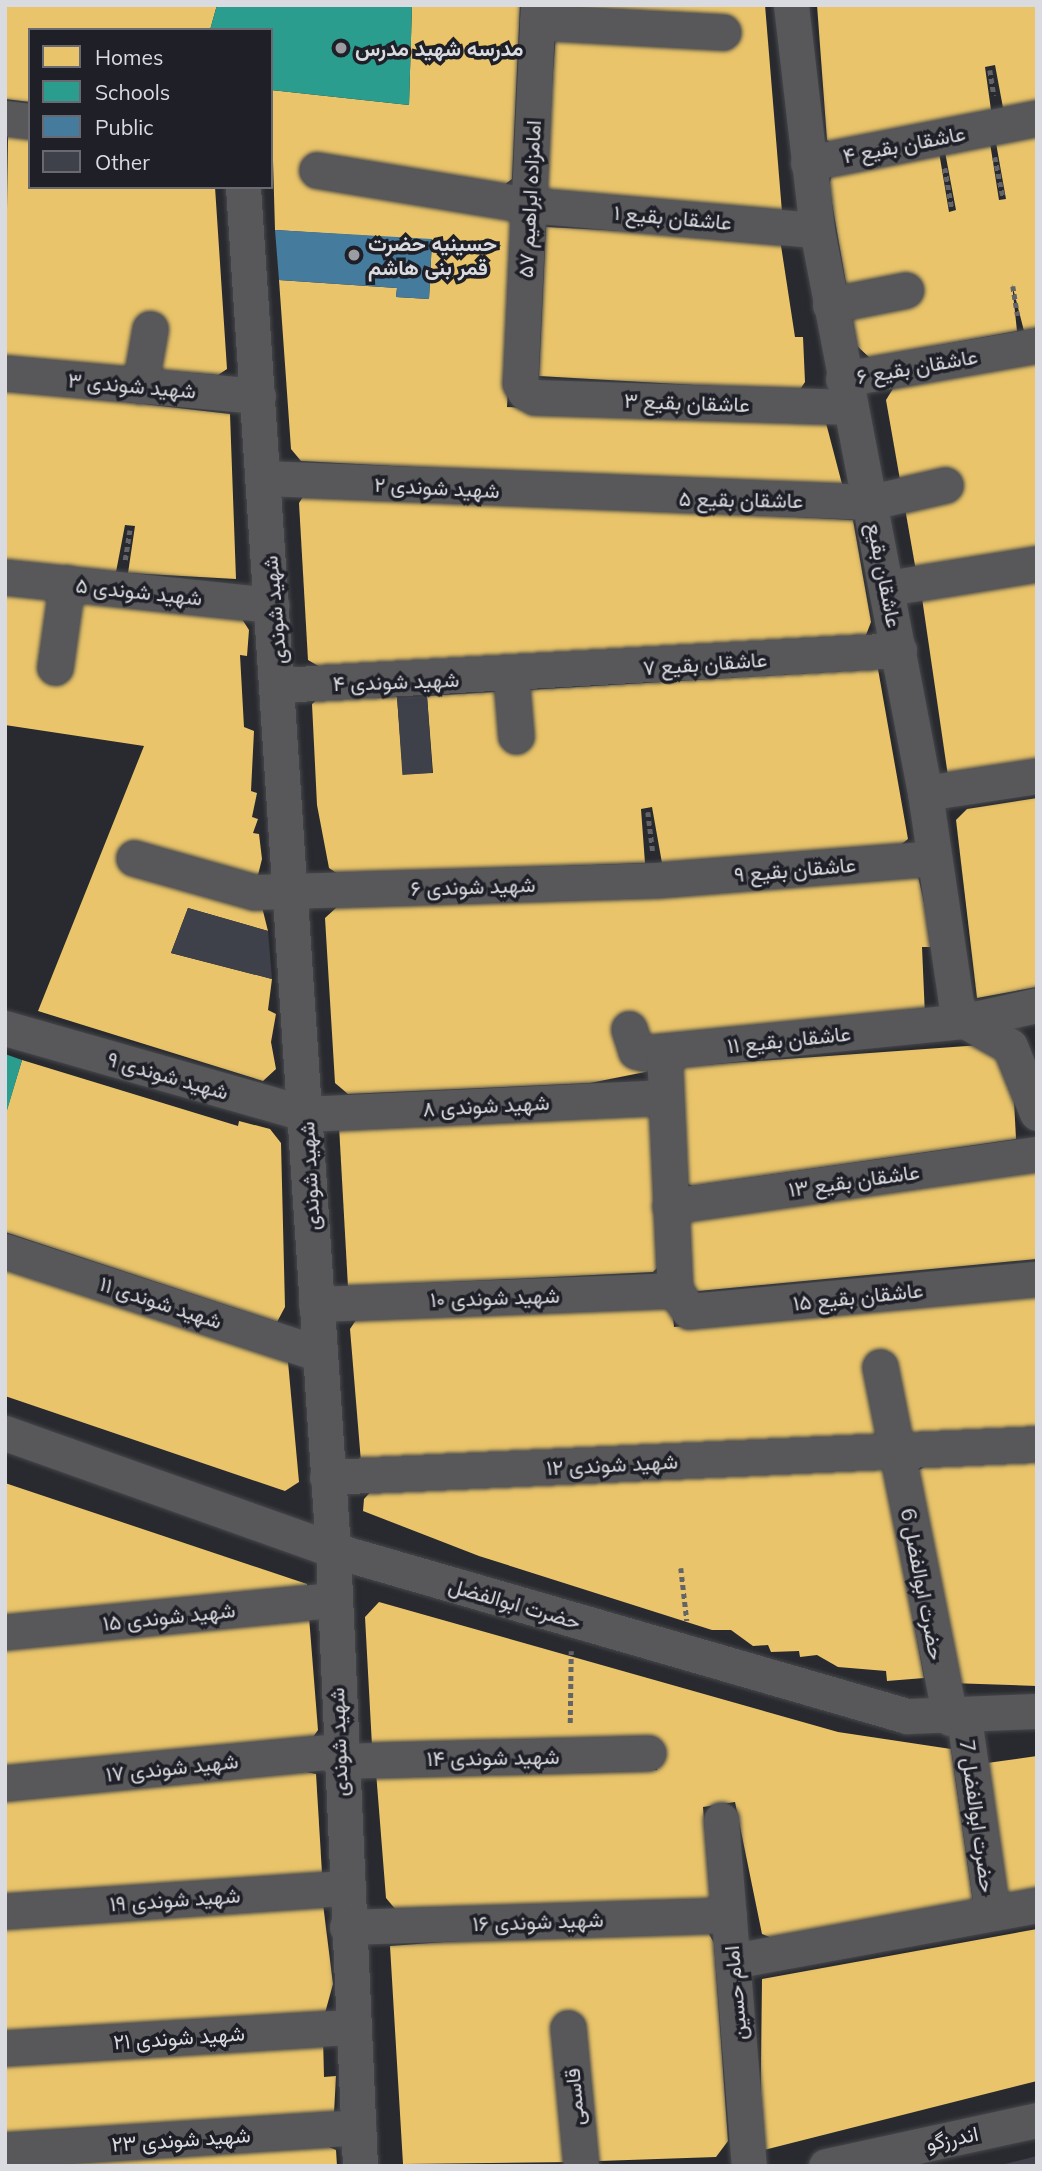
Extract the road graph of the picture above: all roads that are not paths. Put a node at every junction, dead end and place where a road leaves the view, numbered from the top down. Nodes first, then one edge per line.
1 (791, 5) edge
2 (538, 13) edge
3 (723, 32) dead end
4 (5, 118) edge
5 (1037, 118) edge
6 (28, 121) edge
7 (808, 163) junction
8 (317, 170) dead end
9 (243, 189) edge
10 (529, 205) junction
11 (817, 230) junction
12 (906, 290) dead end
13 (830, 305) junction
14 (150, 330) dead end
15 (1037, 345) edge
16 (5, 373) edge
17 (140, 386) junction
18 (525, 392) joint
19 (846, 393) junction
20 (258, 396) junction
21 (264, 478) junction
22 (945, 485) dead end
23 (611, 496) joint
24 (871, 502) junction
25 (1037, 564) edge
26 (5, 577) edge
27 (68, 583) junction
28 (888, 588) junction
29 (272, 605) junction
30 (899, 650) junction
31 (55, 667) dead end
32 (512, 677) junction
33 (280, 685) junction
34 (516, 736) dead end
35 (1037, 776) edge
36 (925, 793) junction
37 (134, 858) dead end
38 (934, 858) junction
39 (656, 880) joint
40 (290, 892) junction
41 (1037, 1005) edge
42 (965, 1021) junction
43 (629, 1029) dead end
44 (17, 1032) edge
45 (664, 1051) junction
46 (666, 1097) junction
47 (1037, 1113) edge
48 (306, 1114) junction
49 (1037, 1154) edge
50 (670, 1206) junction
51 (5, 1251) edge
52 (1037, 1279) edge
53 (678, 1298) junction
54 (316, 1304) junction
55 (317, 1353) junction
56 (880, 1367) dead end
57 (5, 1433) edge
58 (1037, 1444) edge
59 (897, 1450) junction
60 (327, 1477) junction
61 (333, 1550) junction
62 (332, 1600) junction
63 (5, 1632) edge
64 (1037, 1711) edge
65 (957, 1718) junction
66 (648, 1753) dead end
67 (338, 1756) junction
68 (5, 1783) edge
69 (721, 1820) dead end
70 (345, 1888) junction
71 (1037, 1905) edge
72 (5, 1911) edge
73 (992, 1913) junction
74 (729, 1915) junction
75 (347, 1927) junction
76 (733, 1961) junction
77 (352, 2026) junction
78 (568, 2028) dead end
79 (5, 2048) edge
80 (1037, 2120) edge
81 (358, 2127) junction
82 (5, 2150) edge
83 (360, 2166) edge
84 (581, 2166) edge
85 (748, 2166) edge
86 (826, 2166) edge

1 - 7 street, عاشقان بقیع
2 - 3 street
2 - 10 street, امامزاده ابراهیم ۵۷
4 - 6 street
5 - 7 street, عاشقان بقیع ۴
7 - 11 street, عاشقان بقیع
8 - 10 street, عاشقان بقیع ۱
9 - 20 street, شهید شوندی
10 - 11 street, عاشقان بقیع ۱
10 - 18 street, امامزاده ابراهیم ۵۷
11 - 13 street, عاشقان بقیع
12 - 13 street
13 - 19 street, عاشقان بقیع
14 - 17 street
15 - 19 street, عاشقان بقیع ۶
16 - 17 street, شهید شوندی ۳
17 - 20 street, شهید شوندی ۳
18 - 19 street, عاشقان بقیع ۳
19 - 24 street, عاشقان بقیع
20 - 21 street, شهید شوندی
21 - 23 street, شهید شوندی ۲
21 - 29 street, شهید شوندی
22 - 24 street, عاشقان بقیع ۵
23 - 24 street, عاشقان بقیع ۵
24 - 28 street, عاشقان بقیع
25 - 28 street
26 - 27 street, شهید شوندی ۵
27 - 29 street, شهید شوندی ۵
27 - 31 street
28 - 30 street, عاشقان بقیع
29 - 33 street, شهید شوندی
30 - 32 street, عاشقان بقیع ۷
30 - 36 street, عاشقان بقیع
32 - 33 street, شهید شوندی ۴
32 - 34 street
33 - 40 street, شهید شوندی
35 - 36 street
36 - 38 street, عاشقان بقیع
37 - 40 street, شهید شوندی ۶
38 - 39 street, عاشقان بقیع ۹
38 - 42 street, عاشقان بقیع
39 - 40 street, شهید شوندی ۶
40 - 48 street, شهید شوندی
41 - 42 street, عاشقان بقیع ۱۱
42 - 45 street, عاشقان بقیع ۱۱
42 - 47 street
43 - 45 street, عاشقان بقیع ۱۱
44 - 48 street, شهید شوندی ۹
45 - 46 street
46 - 48 street, شهید شوندی ۸
46 - 50 street
48 - 54 street, شهید شوندی
49 - 50 street, عاشقان بقیع ۱۳
50 - 53 street
51 - 55 street, شهید شوندی ۱۱
52 - 53 street, عاشقان بقیع ۱۵
53 - 54 street, شهید شوندی ۱۰
54 - 55 street, شهید شوندی
55 - 60 street, شهید شوندی
56 - 59 street, حضرت ابوالفضل 6
57 - 61 street, حضرت ابوالفضل
58 - 59 street, شهید شوندی ۱۲
59 - 60 street, شهید شوندی ۱۲
59 - 65 street, حضرت ابوالفضل 6
60 - 61 street, شهید شوندی
61 - 62 street, شهید شوندی
61 - 65 street, حضرت ابوالفضل
62 - 63 street, شهید شوندی ۱۵
62 - 67 street, شهید شوندی
64 - 65 street, حضرت ابوالفضل
65 - 73 street, حضرت ابوالفضل 7
66 - 67 street, شهید شوندی ۱۴
67 - 68 street, شهید شوندی ۱۷
67 - 70 street, شهید شوندی
69 - 74 street, امام حسین
70 - 72 street, شهید شوندی ۱۹
70 - 75 street, شهید شوندی
71 - 73 street
73 - 76 street
74 - 75 street, شهید شوندی ۱۶
74 - 76 street, امام حسین
75 - 77 street, شهید شوندی
76 - 85 street, امام حسین
77 - 79 street, شهید شوندی ۲۱
77 - 81 street, شهید شوندی
78 - 84 street, قاسمی
80 - 86 street, اندرزگو
81 - 82 street, شهید شوندی ۲۳
81 - 83 street, شهید شوندی

